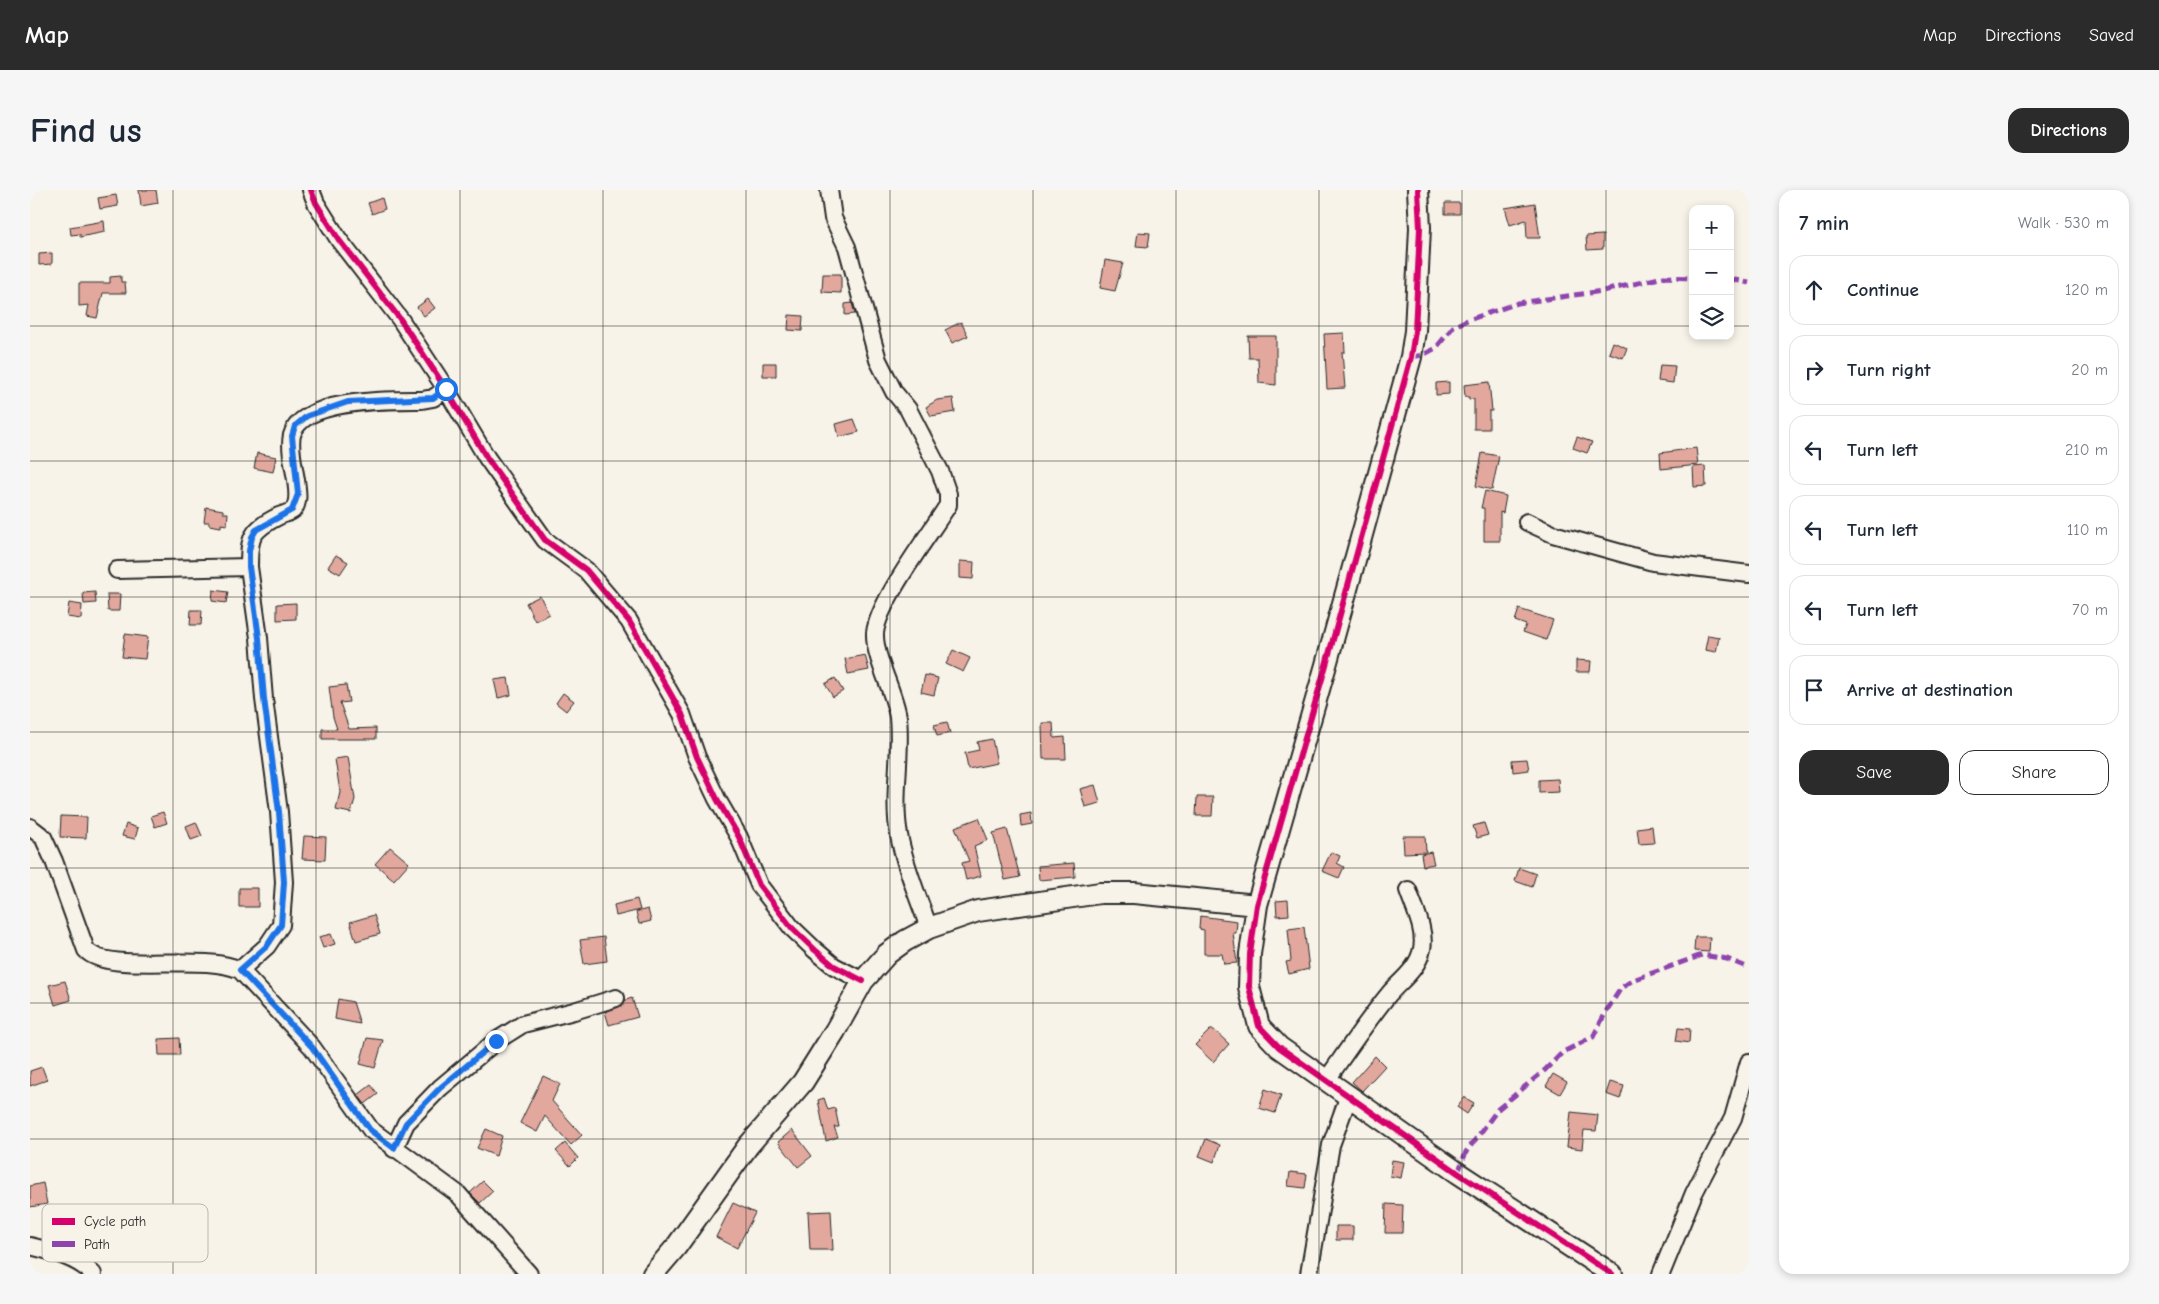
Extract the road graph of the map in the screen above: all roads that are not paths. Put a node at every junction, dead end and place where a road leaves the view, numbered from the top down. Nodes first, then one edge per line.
1 (311, 190) edge
2 (829, 190) edge
3 (1418, 190) edge
4 (446, 389) junction
5 (1527, 522) dead end
6 (249, 567) junction
7 (117, 570) dead end
8 (1749, 574) edge
9 (30, 827) edge
10 (1408, 890) dead end
11 (1257, 905) junction
12 (929, 928) junction
13 (240, 970) junction
14 (862, 981) junction
15 (616, 998) dead end
16 (1749, 1062) edge
17 (1326, 1081) junction
18 (1348, 1098) junction
19 (394, 1148) junction
20 (74, 1262) edge
21 (93, 1274) edge
22 (529, 1274) edge
23 (653, 1274) edge
24 (1309, 1274) edge
25 (1612, 1274) edge
26 (1661, 1274) edge

1 - 4 street
2 - 12 street
3 - 11 street
4 - 6 street
4 - 14 street
5 - 8 street
6 - 7 street
6 - 13 street
9 - 13 street
10 - 17 street
11 - 12 street
11 - 17 street
12 - 14 street
13 - 19 street
14 - 23 street
15 - 19 street
16 - 26 street
17 - 18 street
18 - 24 street
18 - 25 street
19 - 22 street
20 - 21 street

